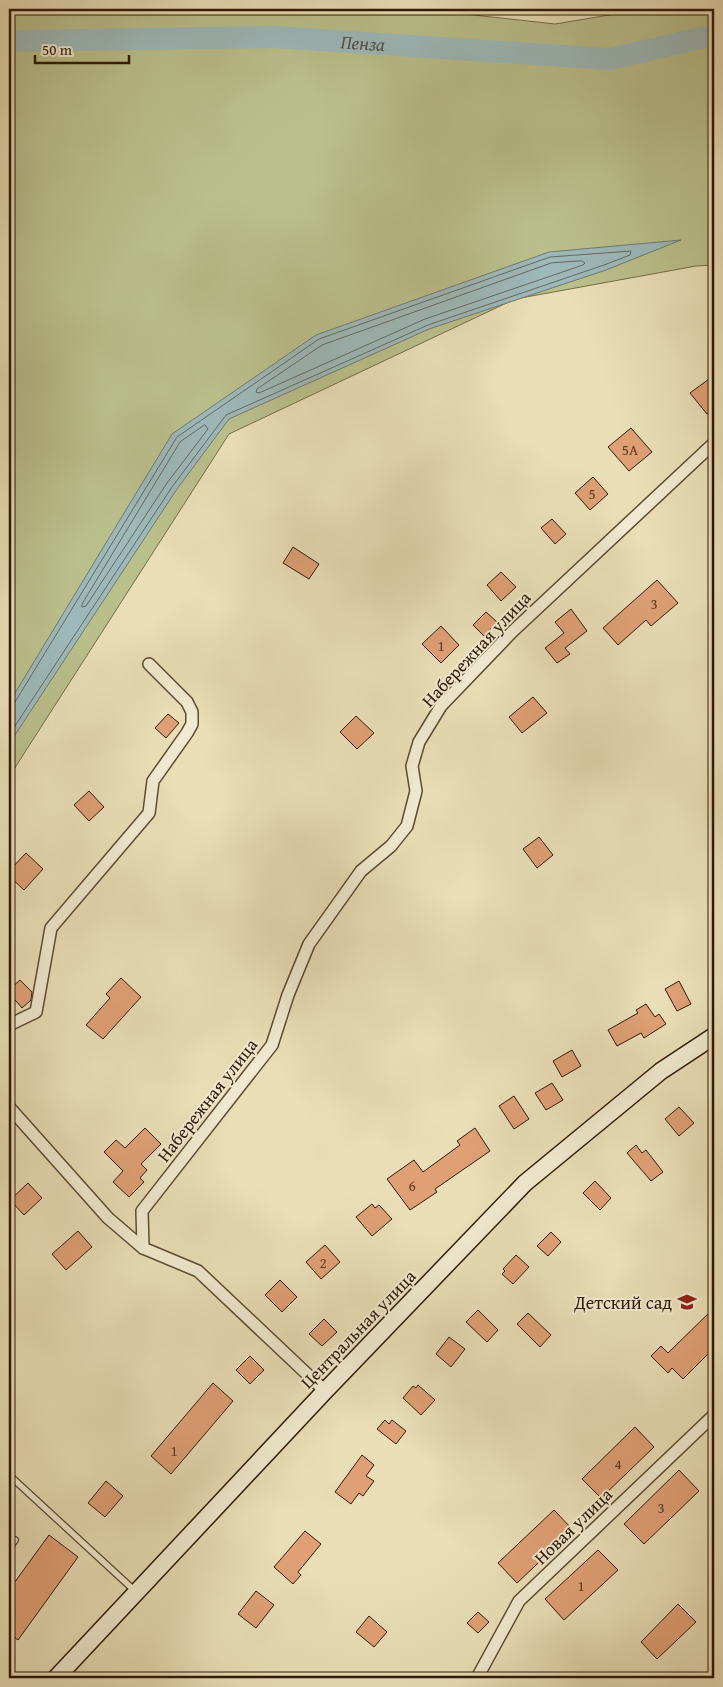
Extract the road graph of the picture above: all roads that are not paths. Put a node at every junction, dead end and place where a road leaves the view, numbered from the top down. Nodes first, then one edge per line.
1 (714, 443) edge
2 (149, 664) dead end
3 (9, 1025) edge
4 (714, 1036) edge
5 (9, 1107) edge
6 (143, 1248) junction
7 (326, 1391) junction
8 (714, 1415) edge
9 (9, 1475) edge
10 (16, 1540) dead end
11 (9, 1548) edge
12 (137, 1592) junction
13 (56, 1678) edge
14 (477, 1678) edge

1 - 6 street, Набережная улица
2 - 3 street
4 - 7 street, Центральная улица
5 - 6 street
6 - 7 street
7 - 12 street, Центральная улица
8 - 14 street, Новая улица
9 - 12 lane
10 - 11 lane
12 - 13 street, Центральная улица

